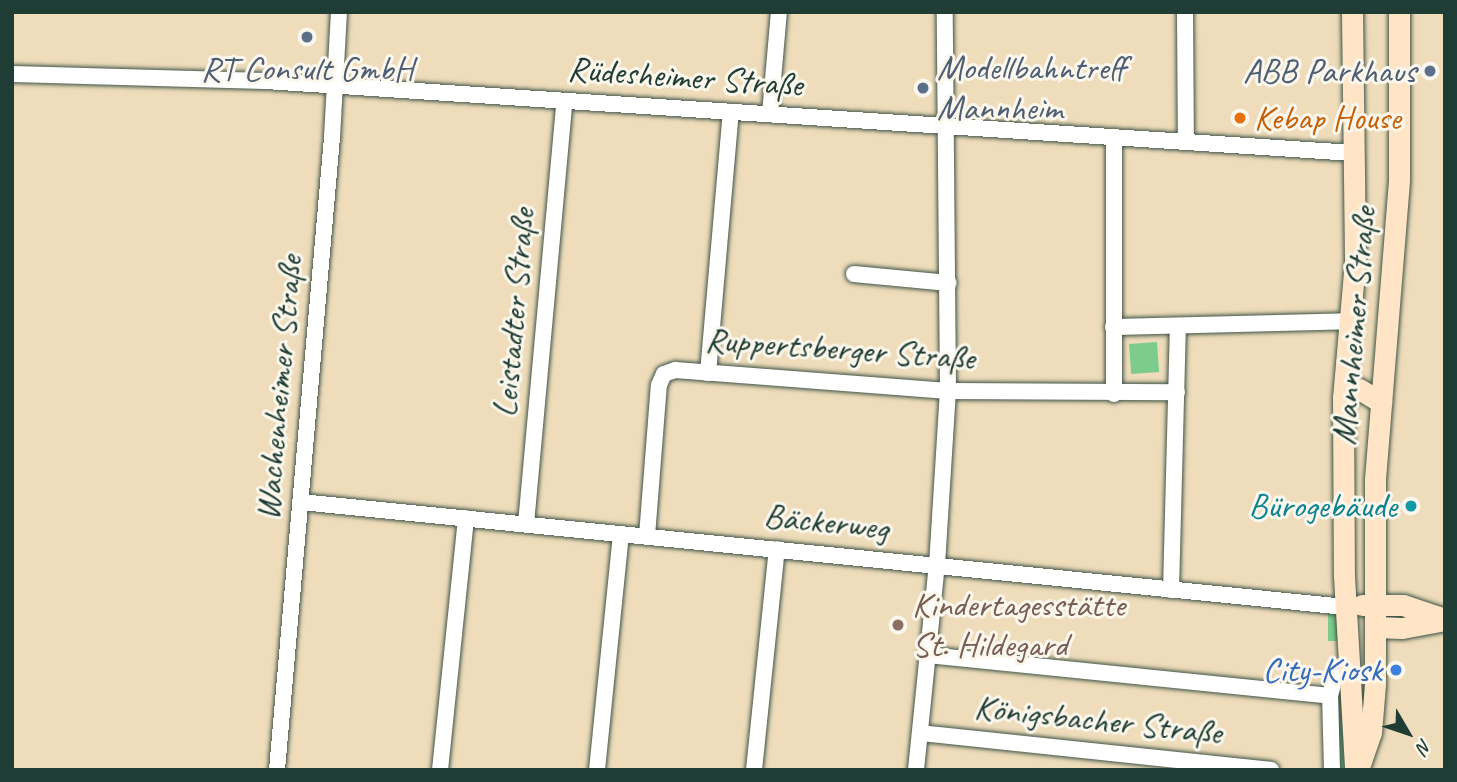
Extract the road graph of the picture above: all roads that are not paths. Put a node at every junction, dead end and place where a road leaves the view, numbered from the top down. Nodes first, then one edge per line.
1 (339, 12) edge
2 (779, 12) edge
3 (945, 12) edge
4 (1185, 12) edge
5 (1352, 12) edge
6 (1399, 12) edge
7 (12, 74) edge
8 (337, 85) junction
9 (564, 108) dead end
10 (731, 112) junction
11 (770, 114) junction
12 (946, 126) junction
13 (1114, 137) junction
14 (1186, 142) junction
15 (1354, 153) junction
16 (854, 274) dead end
17 (949, 283) junction
18 (1178, 326) junction
19 (1113, 327) junction
20 (1350, 331) junction
21 (1385, 364) junction
22 (708, 373) junction
23 (948, 391) junction
24 (1177, 392) junction
25 (1114, 394) junction
26 (1343, 398) junction
27 (1381, 402) junction
28 (300, 502) junction
29 (466, 518) junction
30 (526, 524) junction
31 (621, 534) junction
32 (647, 536) junction
33 (777, 549) junction
34 (937, 565) junction
35 (1171, 590) junction
36 (1374, 604) junction
37 (1346, 607) junction
38 (1445, 619) edge
39 (1375, 627) junction
40 (928, 655) junction
41 (1349, 672) junction
42 (1375, 684) junction
43 (1330, 695) junction
44 (920, 733) junction
45 (277, 770) edge
46 (440, 770) edge
47 (597, 770) edge
48 (754, 770) edge
49 (916, 770) edge
50 (1271, 770) edge
51 (1332, 770) edge
52 (1357, 770) edge

1 - 8 street, Wachenheimer Straße
2 - 11 street
3 - 12 street
4 - 14 street
5 - 15 main road, Mannheimer Straße
6 - 21 main road, Mannheimer Straße
7 - 8 street, Rüdesheimer Straße
8 - 10 street, Rüdesheimer Straße
8 - 28 street, Wachenheimer Straße
9 - 30 street, Leistadter Straße
10 - 11 street, Rüdesheimer Straße
10 - 22 street
11 - 12 street, Rüdesheimer Straße
12 - 13 street, Rüdesheimer Straße
12 - 17 street
13 - 14 street, Rüdesheimer Straße
13 - 19 street
14 - 15 street, Rüdesheimer Straße
15 - 20 main road, Mannheimer Straße
16 - 17 street
17 - 23 street
18 - 19 street
18 - 20 street
18 - 24 street
19 - 25 street
20 - 21 main road
20 - 26 main road, Mannheimer Straße
21 - 27 main road, Mannheimer Straße
22 - 23 street, Ruppertsberger Straße
22 - 32 street, Ruppertsberger Straße
23 - 25 street, Ruppertsberger Straße
23 - 34 street
24 - 25 street, Ruppertsberger Straße
24 - 35 street
26 - 27 main road
26 - 37 main road, Mannheimer Straße
27 - 36 main road, Mannheimer Straße
28 - 29 street, Bäckerweg
28 - 45 street, Wachenheimer Straße
29 - 30 street, Bäckerweg
29 - 46 street
30 - 31 street, Bäckerweg
31 - 32 street, Bäckerweg
31 - 47 street
32 - 33 street, Bäckerweg
33 - 34 street, Bäckerweg
33 - 48 street
34 - 35 street, Bäckerweg
34 - 40 street
35 - 37 street, Bäckerweg
36 - 37 main road
36 - 38 main road
36 - 39 main road, Mannheimer Straße
37 - 39 main road
37 - 41 main road, Mannheimer Straße
38 - 39 main road
39 - 42 main road, Mannheimer Straße
40 - 43 street
40 - 44 street
41 - 42 main road
41 - 43 street
41 - 52 main road, Mannheimer Straße
42 - 52 main road, Mannheimer Straße
43 - 51 street
44 - 49 street
44 - 50 street, Königsbacher Straße

